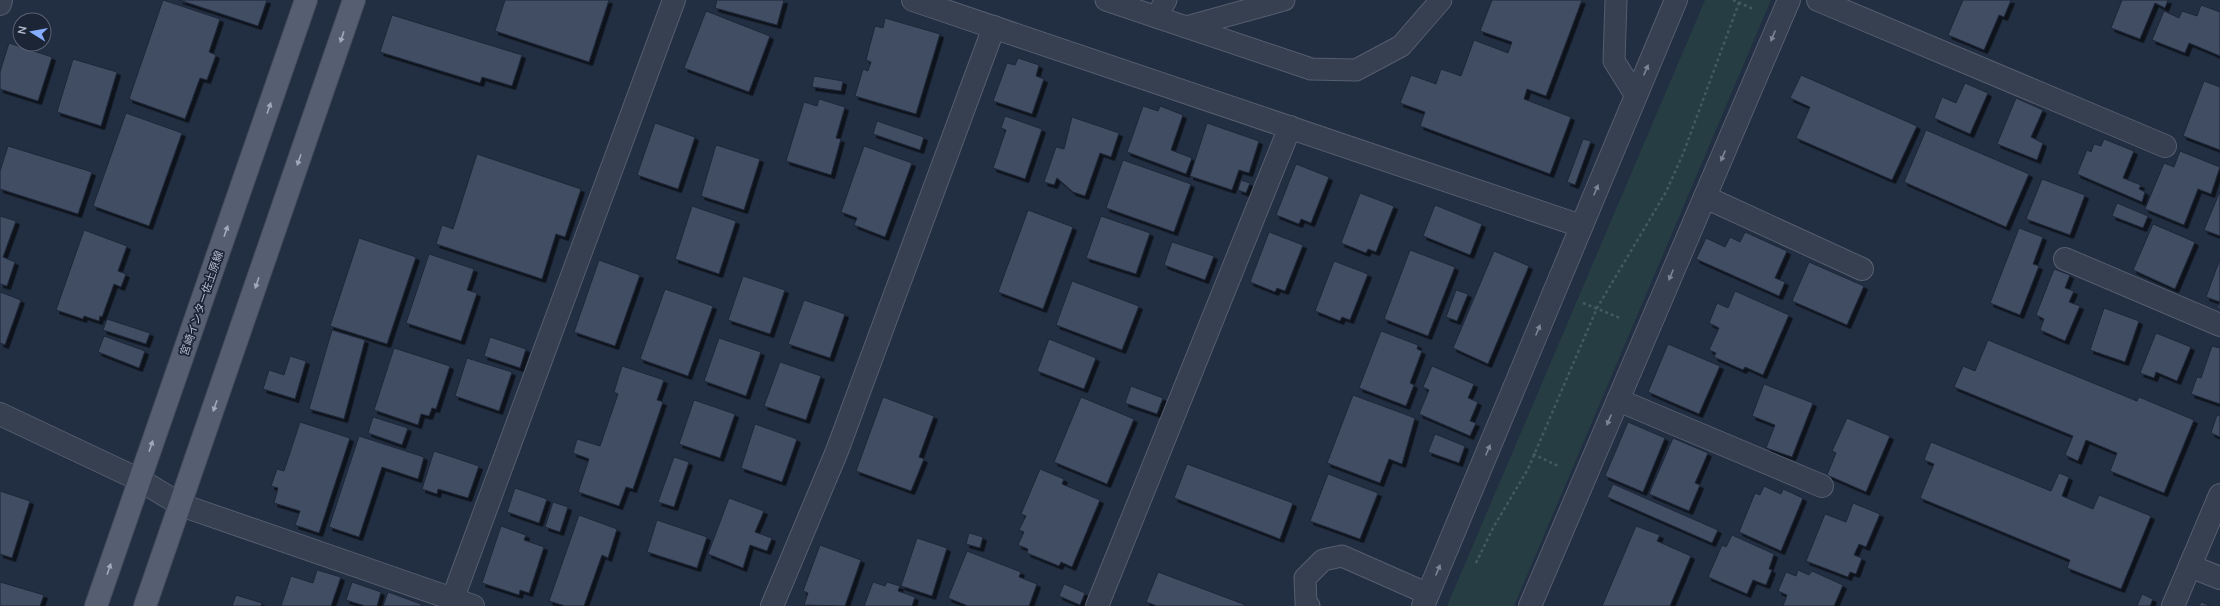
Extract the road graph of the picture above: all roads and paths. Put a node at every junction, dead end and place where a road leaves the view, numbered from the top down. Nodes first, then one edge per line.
1 (2, 0) edge
2 (306, 0) edge
3 (354, 0) edge
4 (674, 0) edge
5 (913, 0) edge
6 (1106, 0) edge
7 (1284, 0) edge
8 (1441, 0) edge
9 (1616, 0) edge
10 (1676, 0) edge
11 (1740, 0) edge
12 (1789, 0) edge
13 (1818, 0) edge
14 (0, 4) edge
15 (1161, 9) edge
16 (994, 27) junction
17 (1186, 27) junction
18 (1636, 96) junction
19 (1290, 127) junction
20 (2165, 146) dead end
21 (1705, 197) junction
22 (1581, 226) junction
23 (2066, 259) dead end
24 (1862, 269) dead end
25 (2220, 325) edge
26 (1618, 400) junction
27 (0, 414) edge
28 (140, 480) junction
29 (1822, 486) dead end
30 (2220, 495) edge
31 (181, 505) junction
32 (2190, 566) junction
33 (1472, 570) dead end
34 (2220, 578) edge
35 (1426, 600) edge
36 (451, 602) edge
37 (96, 606) edge
38 (145, 606) edge
39 (473, 606) edge
40 (772, 606) edge
41 (1096, 606) edge
42 (1309, 606) edge
43 (1530, 606) edge
44 (2173, 606) edge

1 - 14 street
28 -> 2 main road, 宮崎インター佐土原線
3 -> 31 main road
4 - 36 street
5 - 16 street
6 - 15 lane
7 - 17 lane
8 - 17 lane
9 - 18 lane
18 -> 10 street
11 - 33 path
12 -> 21 street
13 - 20 street
15 - 17 lane
16 - 19 street
16 - 40 street
22 -> 18 street
19 - 22 street
19 - 41 street
21 - 24 street
21 -> 26 street
35 -> 22 street
23 - 25 street
26 - 29 street
26 -> 43 street
27 - 28 street
28 - 31 street
37 -> 28 main road, 宮崎インター佐土原線
30 - 32 street
31 - 36 street
31 - 38 main road
32 - 34 street
32 - 44 street
35 - 42 lane
36 - 39 street

